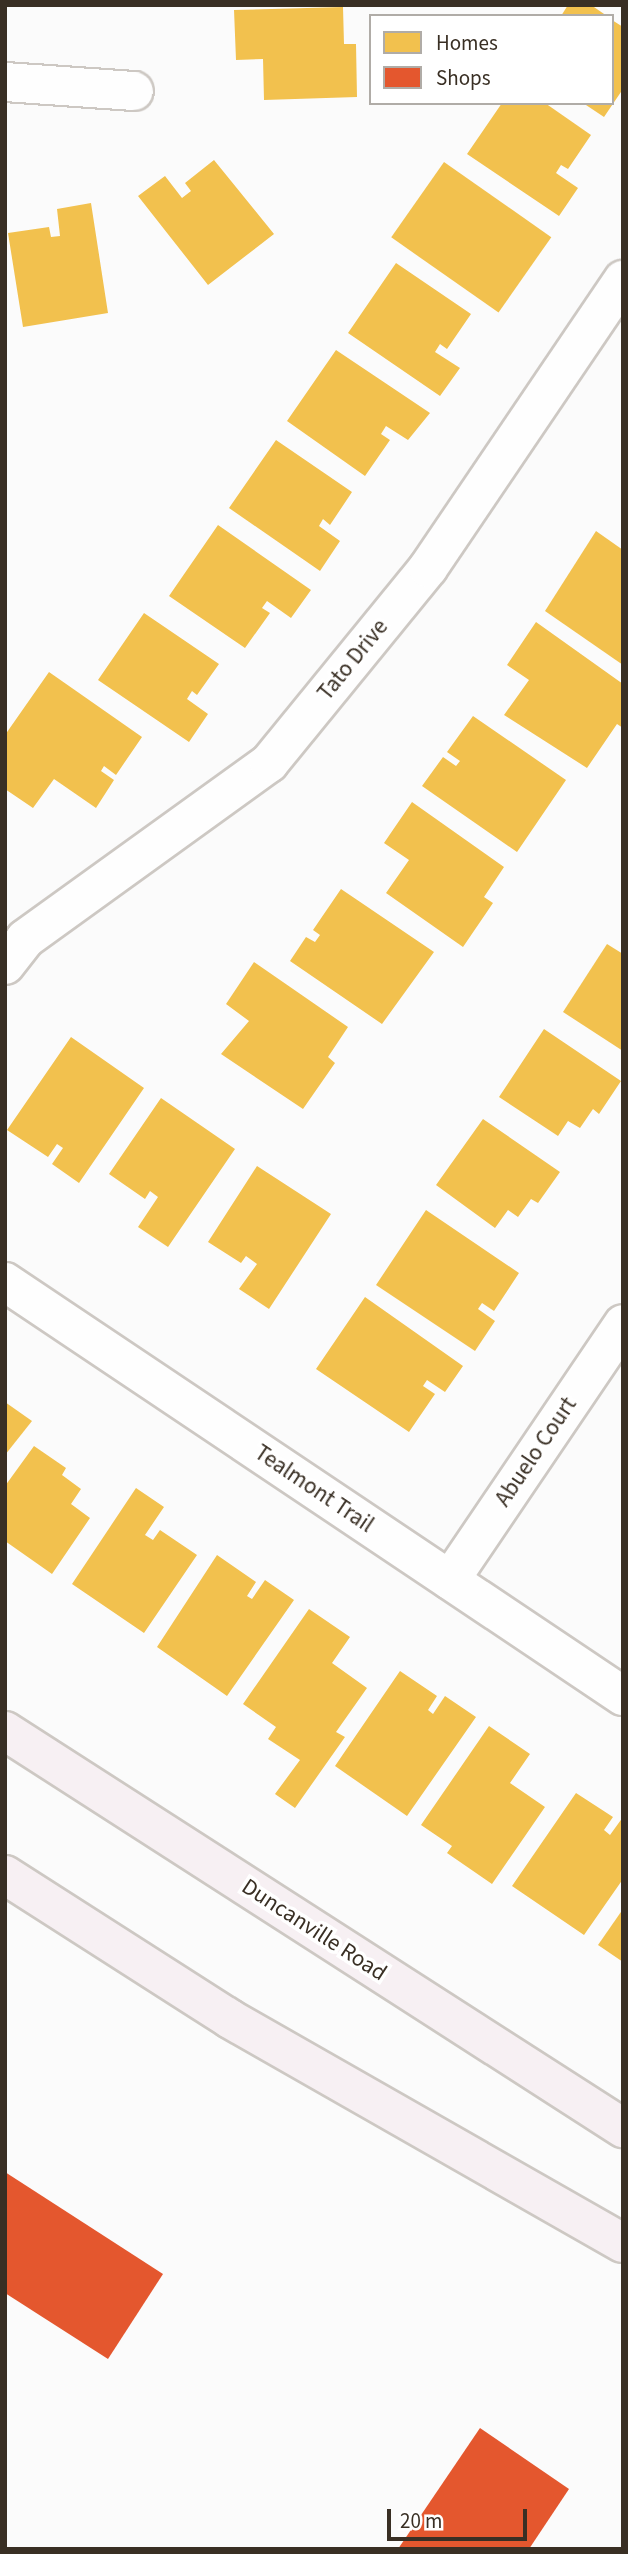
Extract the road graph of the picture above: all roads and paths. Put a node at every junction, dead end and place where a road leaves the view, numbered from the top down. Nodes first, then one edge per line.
1 (5, 82) edge
2 (134, 91) dead end
3 (623, 280) edge
4 (5, 965) edge
5 (5, 1282) edge
6 (623, 1324) edge
7 (450, 1580) junction
8 (623, 1696) edge
9 (5, 1731) edge
10 (5, 1875) edge
11 (623, 2128) edge
12 (623, 2243) edge

1 - 2 street
3 - 4 street, Tato Drive
5 - 7 street, Tealmont Trail
6 - 7 street, Abuelo Court
7 - 8 street, Tealmont Trail
9 - 11 main road, Duncanville Road
10 - 12 main road

